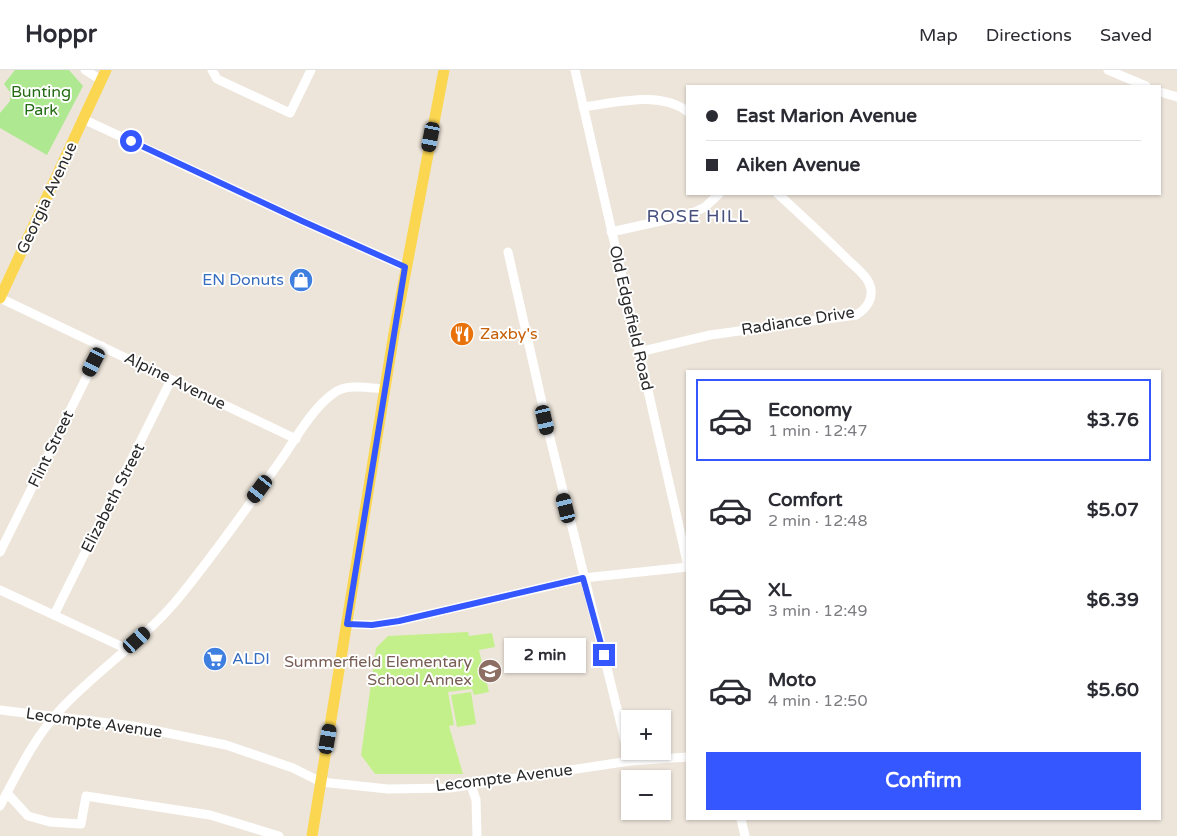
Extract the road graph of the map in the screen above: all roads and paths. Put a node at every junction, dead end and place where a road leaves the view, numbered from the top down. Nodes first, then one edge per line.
1 (86, 70) edge
2 (212, 70) edge
3 (311, 70) edge
4 (444, 70) edge
5 (575, 70) edge
6 (1108, 70) edge
7 (104, 75) edge
8 (1144, 85) edge
9 (1161, 92) edge
10 (1177, 97) edge
11 (583, 107) junction
12 (686, 111) edge
13 (83, 119) junction
14 (718, 195) edge
15 (779, 195) edge
16 (611, 232) junction
17 (508, 252) dead end
18 (405, 267) junction
19 (0, 298) edge
20 (102, 346) junction
21 (638, 352) junction
22 (171, 380) junction
23 (385, 389) junction
24 (296, 438) junction
25 (0, 552) edge
26 (686, 558) edge
27 (686, 567) edge
28 (583, 578) junction
29 (0, 590) edge
30 (54, 615) junction
31 (347, 624) junction
32 (128, 648) junction
33 (0, 710) edge
34 (55, 716) junction
35 (686, 757) edge
36 (630, 761) junction
37 (321, 782) junction
38 (471, 785) junction
39 (7, 793) junction
40 (0, 806) edge
41 (742, 820) edge
42 (279, 836) edge
43 (312, 836) edge
44 (476, 836) edge
45 (745, 836) edge

1 - 7 street
2 - 3 street
4 - 18 main road
5 - 11 street, Old Edgefield Road
6 - 8 street
7 - 13 main road, Georgia Avenue
9 - 10 street
11 - 12 street
11 - 16 street, Old Edgefield Road
13 - 18 street
13 - 19 main road, Georgia Avenue
14 - 16 street
15 - 21 street, Radiance Drive
16 - 21 street, Old Edgefield Road
17 - 28 street
18 - 23 main road
19 - 20 street, Alpine Avenue
20 - 22 street, Alpine Avenue
20 - 25 street, Flint Street
21 - 26 street, Old Edgefield Road
22 - 24 street, Alpine Avenue
22 - 30 street, Elizabeth Street
23 - 24 street
23 - 31 main road
24 - 32 street
27 - 28 street
28 - 31 street
28 - 36 street
29 - 30 street
30 - 32 street
31 - 37 main road
32 - 34 street
33 - 34 street, Lecompte Avenue
34 - 37 street, Lecompte Avenue
34 - 39 street
35 - 36 street, Lecompte Avenue
36 - 38 street, Lecompte Avenue
37 - 38 street, Lecompte Avenue
37 - 43 main road
38 - 44 street
39 - 40 street
39 - 42 street
41 - 45 street

